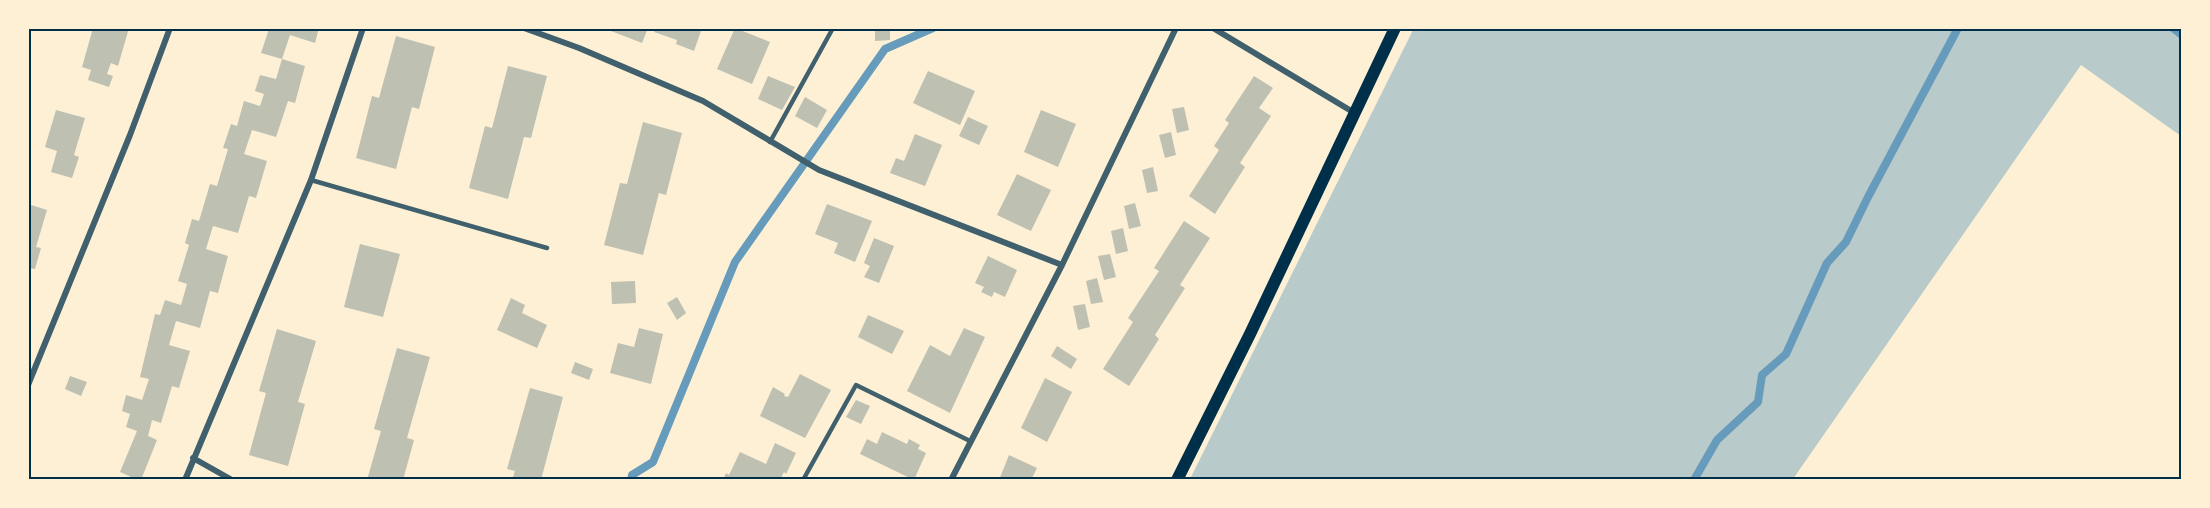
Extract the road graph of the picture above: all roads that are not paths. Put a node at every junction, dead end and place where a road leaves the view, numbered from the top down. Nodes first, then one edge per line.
1 (170, 28) edge
2 (363, 28) edge
3 (525, 28) edge
4 (833, 28) edge
5 (1176, 28) edge
6 (1213, 28) edge
7 (1395, 28) edge
8 (1353, 112) junction
9 (770, 142) junction
10 (311, 180) junction
11 (547, 248) dead end
12 (1062, 265) junction
13 (28, 385) edge
14 (970, 441) junction
15 (193, 458) junction
16 (185, 480) edge
17 (232, 480) edge
18 (803, 480) edge
19 (951, 480) edge
20 (1177, 480) edge

1 - 13 street
2 - 10 street
3 - 9 street
4 - 9 lane
5 - 12 street
6 - 8 street
7 - 8 main road
8 - 20 main road
9 - 12 street
10 - 11 lane
10 - 15 street
12 - 14 street
14 - 18 lane
14 - 19 street
15 - 16 street
15 - 17 street

